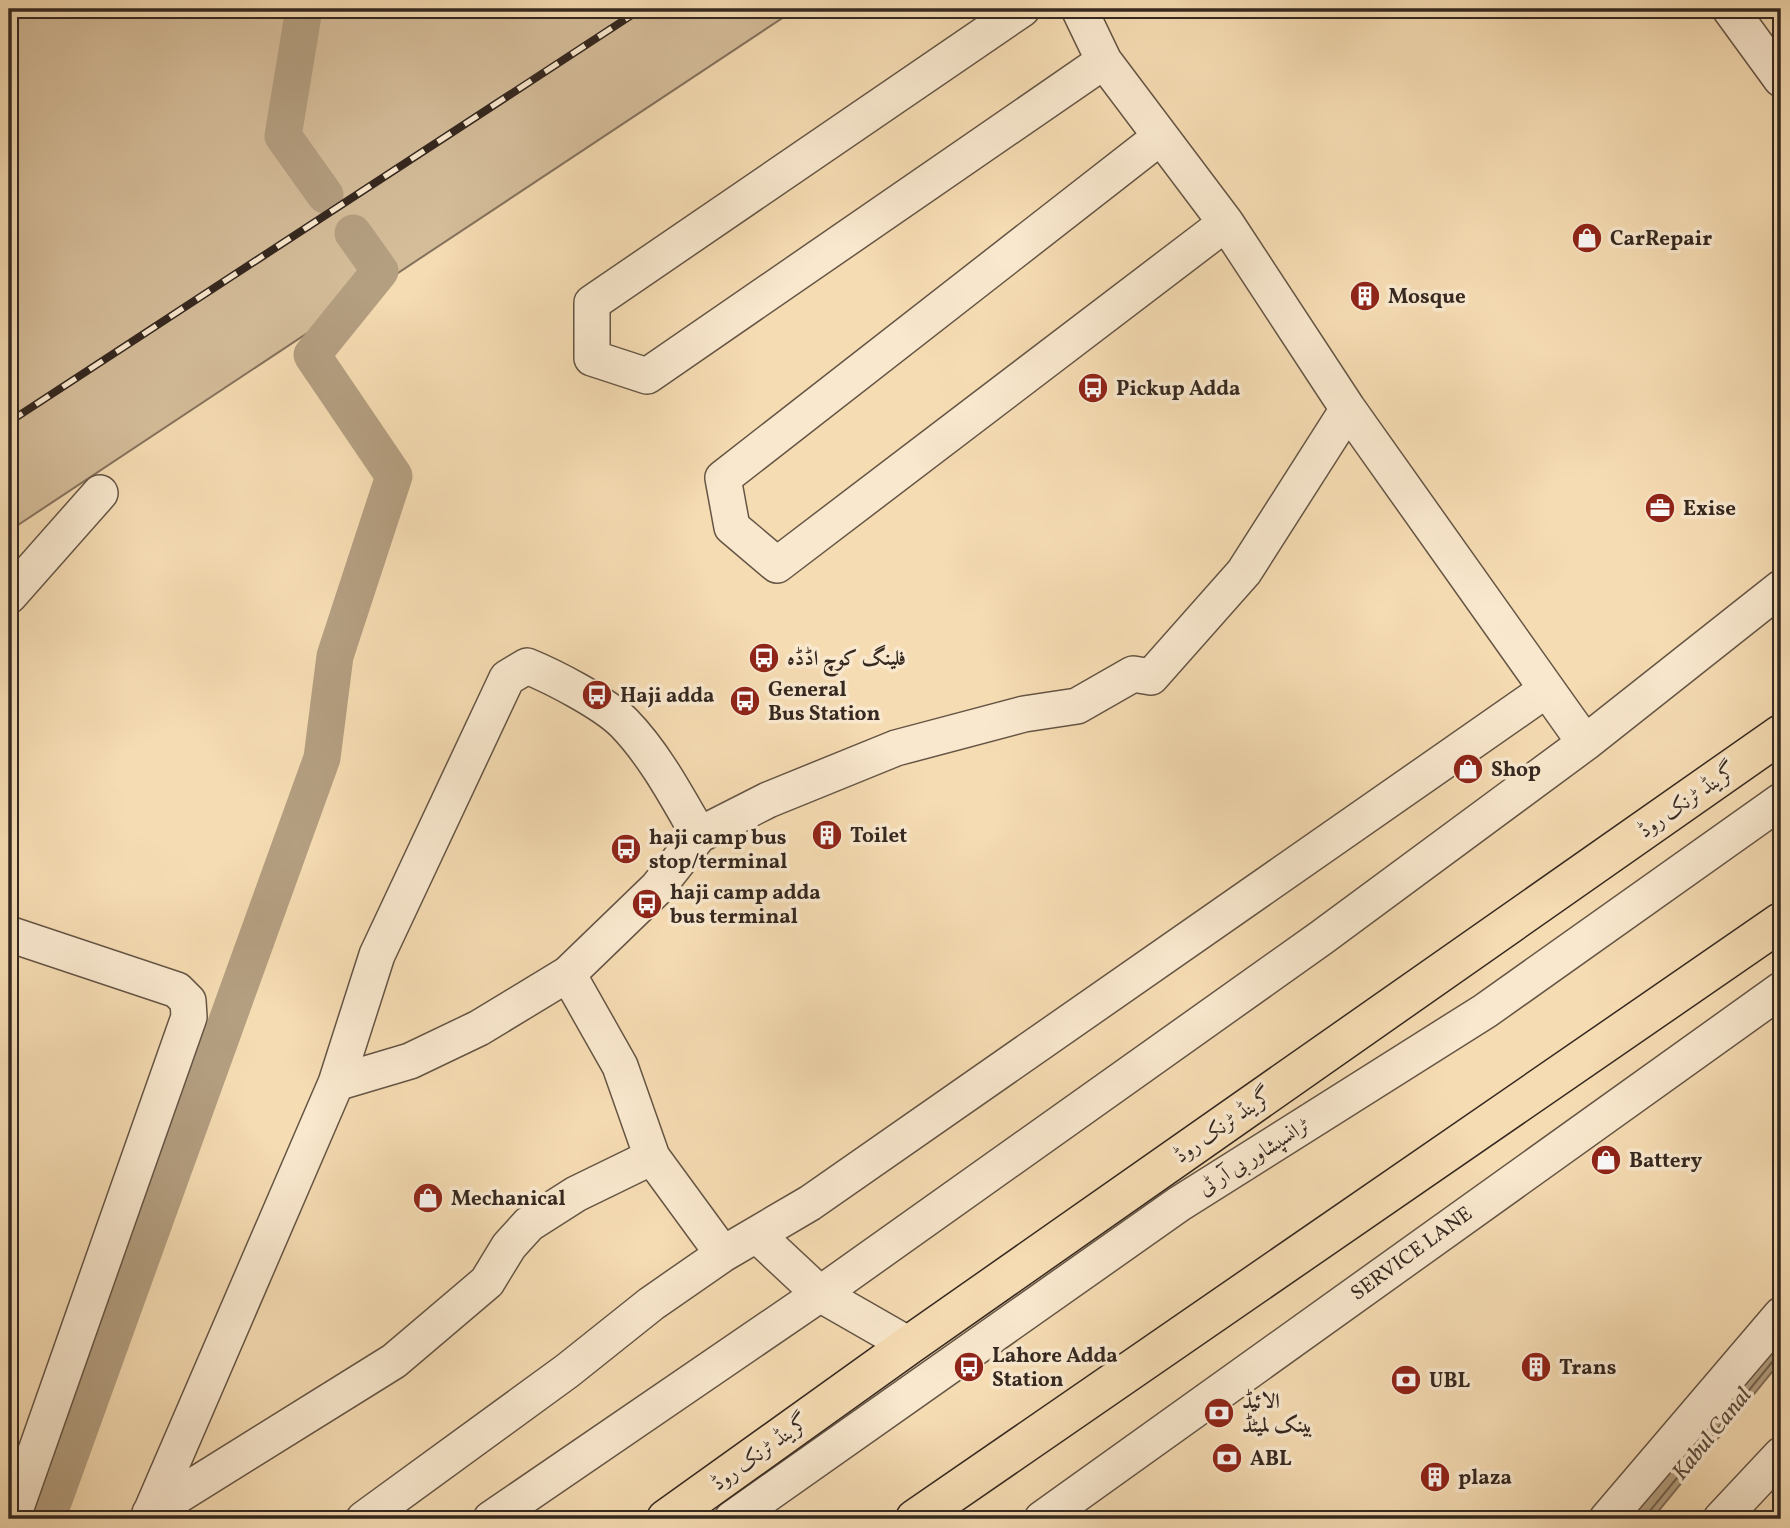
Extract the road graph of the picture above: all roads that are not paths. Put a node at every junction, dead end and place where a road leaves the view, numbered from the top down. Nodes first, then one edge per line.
1 (1022, 9) edge
2 (1079, 9) edge
3 (1730, 9) edge
4 (1104, 61) junction
5 (1776, 62) edge
6 (1159, 138) junction
7 (1226, 223) junction
8 (1348, 409) junction
9 (100, 493) dead end
10 (1781, 588) edge
11 (9, 596) edge
12 (1546, 690) junction
13 (1781, 734) edge
14 (1585, 743) junction
15 (1781, 801) edge
16 (699, 835) junction
17 (1781, 922) edge
18 (9, 934) edge
19 (568, 974) junction
20 (1781, 990) edge
21 (336, 1083) junction
22 (652, 1157) junction
23 (757, 1235) junction
24 (723, 1254) junction
25 (820, 1294) junction
26 (1781, 1315) edge
27 (909, 1345) junction
28 (1781, 1455) edge
29 (149, 1516) edge
30 (12, 1519) edge
31 (364, 1519) edge
32 (491, 1519) edge
33 (666, 1519) edge
34 (732, 1519) edge
35 (915, 1519) edge
36 (1042, 1519) edge
37 (1607, 1519) edge
38 (1721, 1519) edge

1 - 4 street
2 - 4 street
3 - 5 street
4 - 6 street
6 - 7 street
6 - 7 street
7 - 8 street
8 - 12 street
8 - 16 street
9 - 11 street
10 - 14 street
12 - 14 street
12 - 23 street
13 - 27 highway, گرینڈ ٹرنک روڈ
14 - 25 street
15 - 34 street, ٹرانسپشاور بی آر ٹی
16 - 19 street
16 - 21 street
17 - 35 highway
18 - 30 street
19 - 21 street
19 - 22 street
20 - 36 street, SERVICE LANE
21 - 29 street
22 - 24 street
22 - 29 street
23 - 24 street
23 - 25 street
24 - 31 street
25 - 27 street
25 - 32 street
26 - 37 street
27 - 33 highway, گرینڈ ٹرنک روڈ
28 - 38 street

